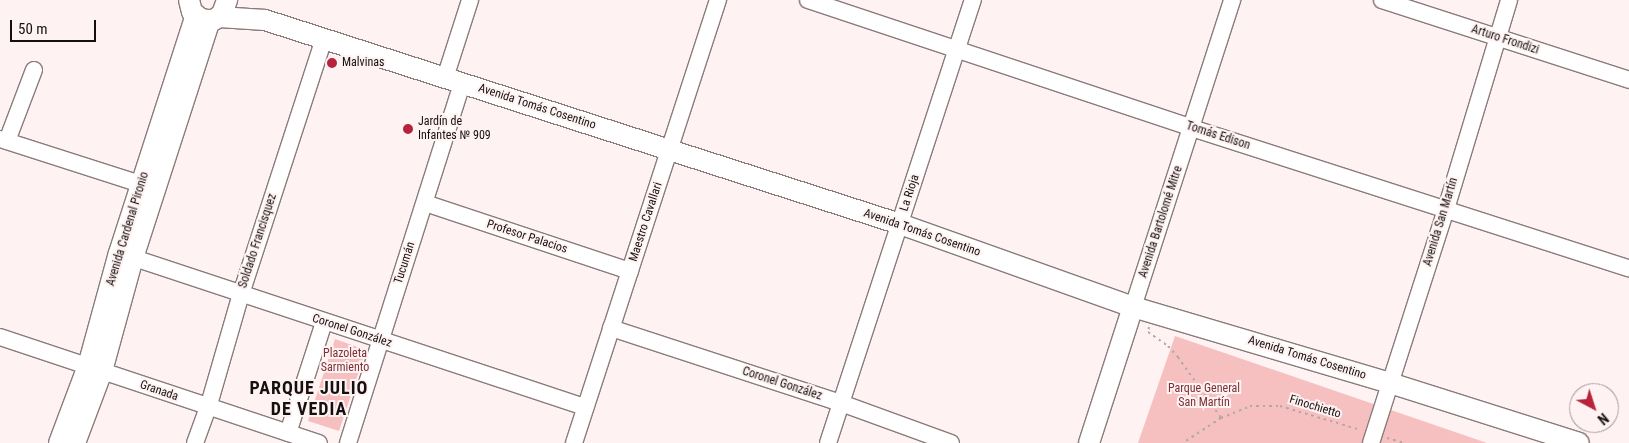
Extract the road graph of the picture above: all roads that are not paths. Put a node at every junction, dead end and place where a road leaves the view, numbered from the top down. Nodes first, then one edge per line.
1 (232, 0) edge
2 (470, 0) edge
3 (718, 0) edge
4 (808, 0) edge
5 (973, 0) edge
6 (1232, 0) edge
7 (1382, 0) edge
8 (1509, 0) edge
9 (202, 8) edge
10 (265, 20) junction
11 (1497, 37) junction
12 (324, 39) junction
13 (957, 48) junction
14 (34, 70) dead end
15 (1629, 80) edge
16 (454, 81) junction
17 (1192, 128) junction
18 (4, 140) edge
19 (669, 150) junction
20 (148, 186) junction
21 (424, 202) junction
22 (1446, 209) junction
23 (900, 224) junction
24 (126, 256) junction
25 (1629, 268) edge
26 (630, 271) junction
27 (241, 294) junction
28 (1133, 307) junction
29 (324, 322) junction
30 (611, 328) junction
31 (0, 337) edge
32 (381, 340) junction
33 (95, 369) junction
34 (1390, 383) junction
35 (841, 403) junction
36 (586, 407) junction
37 (208, 408) junction
38 (288, 433) junction
39 (1372, 438) edge
40 (60, 443) edge
41 (75, 443) edge
42 (196, 443) edge
43 (319, 443) edge
44 (348, 443) edge
45 (574, 443) edge
46 (828, 443) edge
47 (951, 443) edge
48 (1089, 443) edge
49 (1579, 443) edge

1 - 10 main road, Avenida Tomás Cosentino
2 - 16 street, Tucumán
3 - 19 street, Maestro Cavallari
4 - 13 street, Tomás Edison
5 - 13 street, La Rioja
6 - 17 street, Avenida Bartolomé Mitre
7 - 11 street, Arturo Frondizi
8 - 11 street, Avenida San Martín
9 - 10 main road, Avenida Tomás Cosentino
9 - 20 main road, Avenida Cardenal Pironio
10 - 12 main road, Avenida Tomás Cosentino
11 - 15 street, Arturo Frondizi
11 - 22 street, Avenida San Martín
12 - 16 main road, Avenida Tomás Cosentino
12 - 27 street, Soldado Francisquez
13 - 17 street, Tomás Edison
13 - 23 street, La Rioja
14 - 18 street
16 - 19 main road, Avenida Tomás Cosentino
16 - 21 street, Tucumán
17 - 22 street, Tomás Edison
17 - 28 street, Avenida Bartolomé Mitre
18 - 20 street
19 - 23 main road, Avenida Tomás Cosentino
19 - 26 street, Maestro Cavallari
20 - 24 main road, Avenida Cardenal Pironio
21 - 26 street, Profesor Palacios
21 - 32 street, Tucumán
22 - 25 street, Tomás Edison
22 - 34 street, Avenida San Martín
23 - 28 main road, Avenida Tomás Cosentino
23 - 35 street, La Rioja
24 - 27 street, Coronel González
24 - 33 main road, Avenida Cardenal Pironio
26 - 30 street, Maestro Cavallari
27 - 29 street, Coronel González
27 - 37 street, Soldado Francisquez
28 - 34 main road, Avenida Tomás Cosentino
28 - 48 main road, Avenida Bartolomé Mitre
29 - 32 street, Coronel González
29 - 38 street
30 - 35 street, Coronel González
30 - 36 street, Maestro Cavallari
31 - 33 street, Granada
32 - 36 street, Coronel González
32 - 44 street, Tucumán
33 - 37 street, Granada
33 - 40 main road, Avenida Cardenal Pironio
33 - 41 main road, Avenida Cardenal Pironio
34 - 39 street, Avenida San Martín
34 - 49 main road, Avenida Tomás Cosentino
35 - 46 street, La Rioja
35 - 47 street, Coronel González
36 - 45 street, Maestro Cavallari
37 - 38 street, Granada
37 - 42 street, Soldado Francisquez
38 - 43 street, Granada

